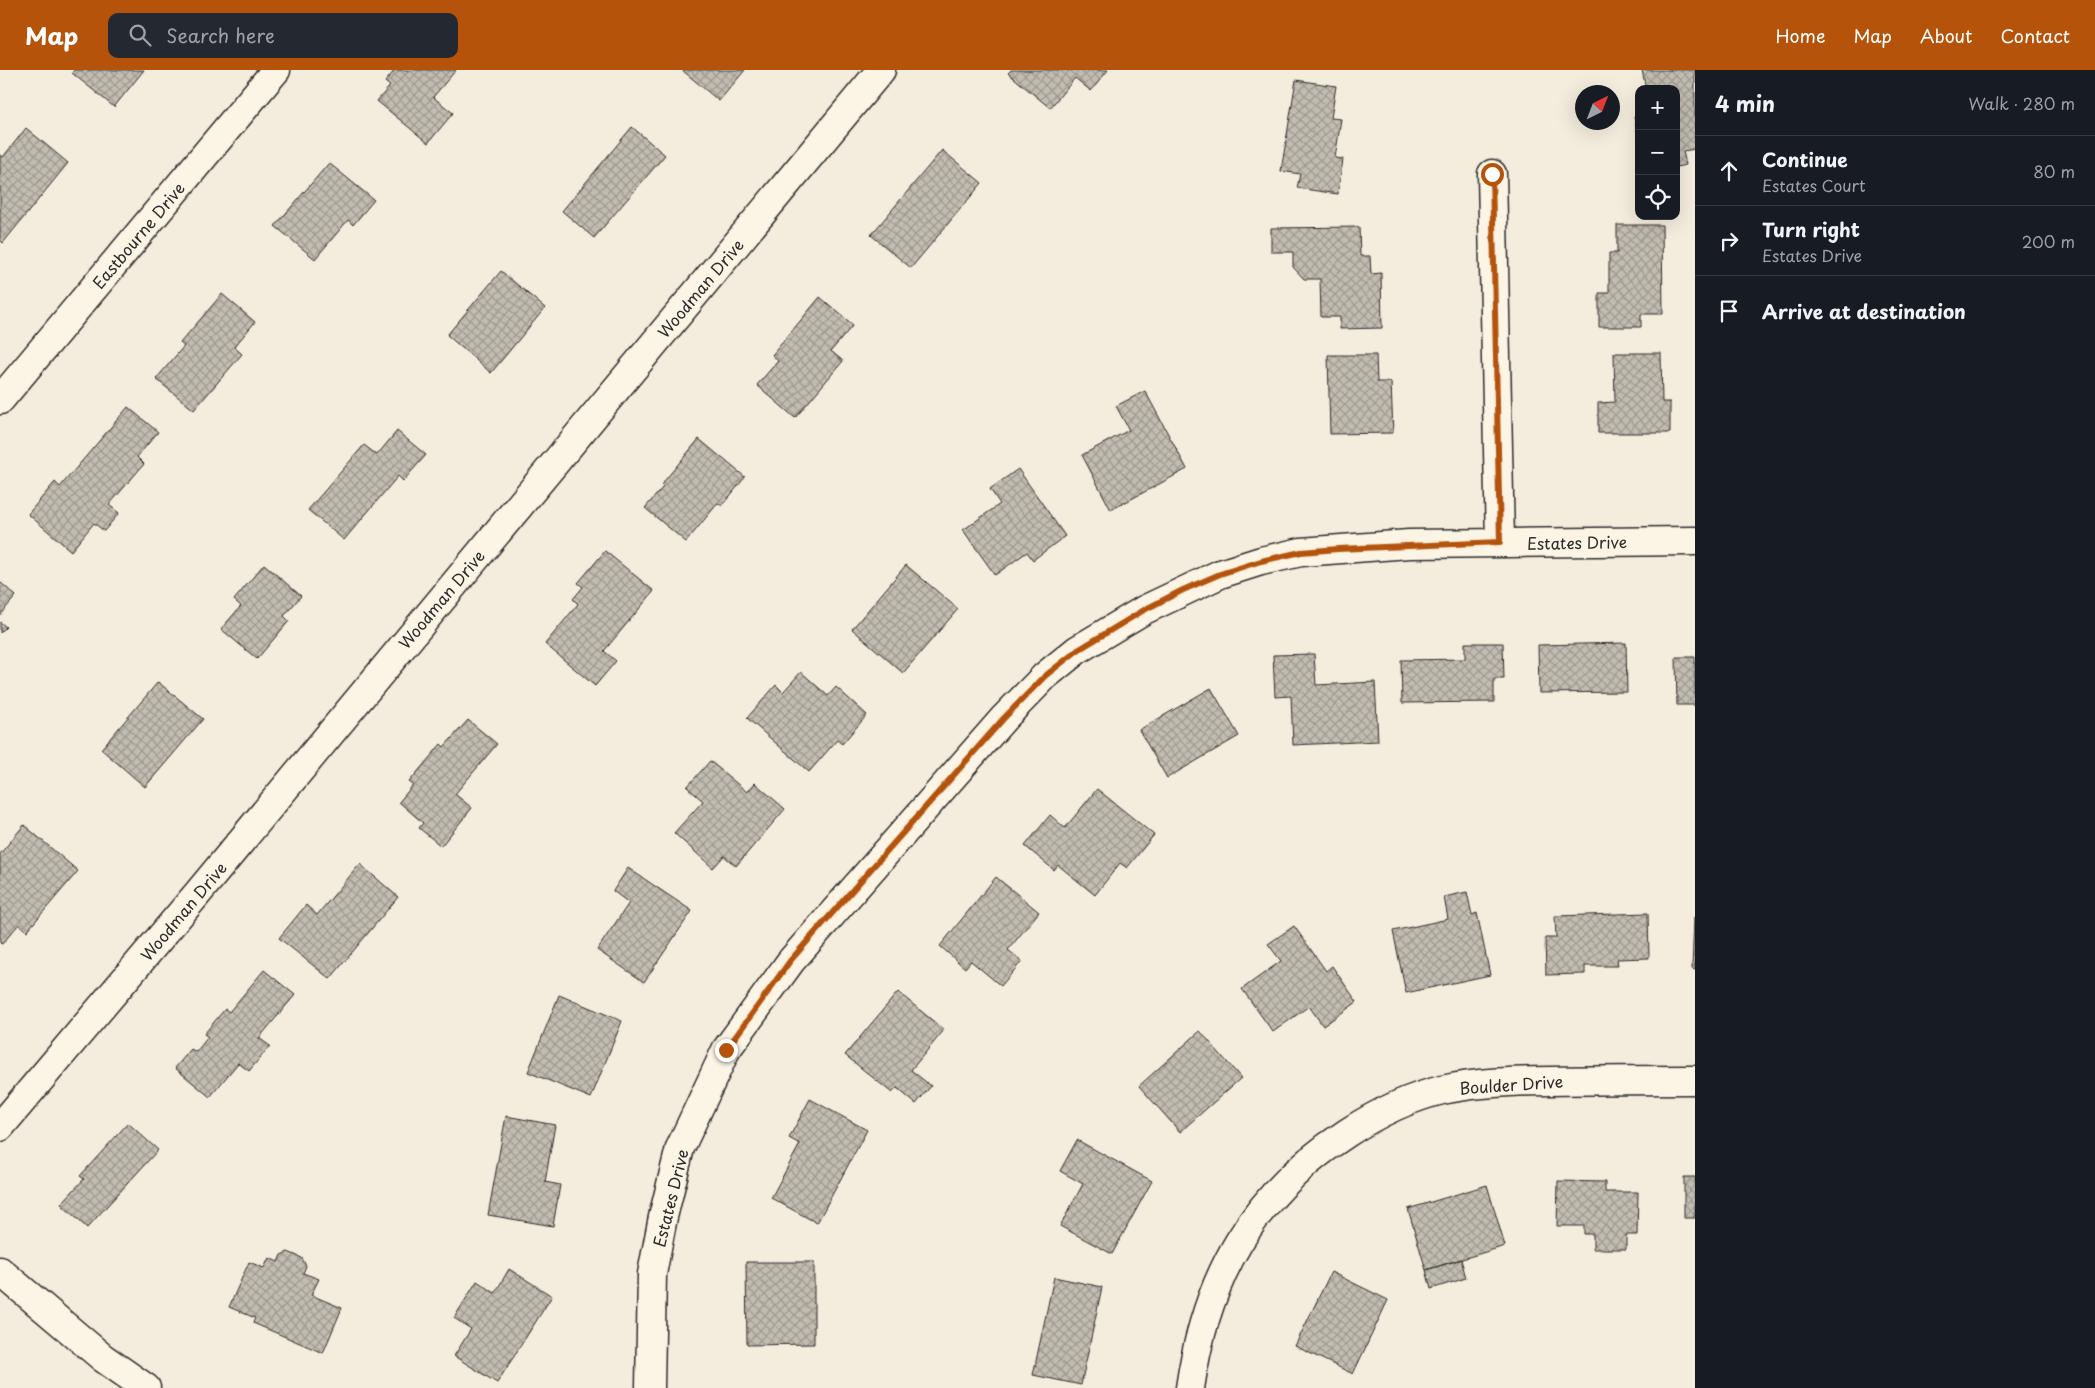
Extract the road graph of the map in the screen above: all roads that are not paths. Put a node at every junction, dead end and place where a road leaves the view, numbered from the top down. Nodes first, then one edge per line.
1 (276, 70) edge
2 (881, 70) edge
3 (1492, 174) dead end
4 (0, 400) edge
5 (1695, 541) edge
6 (1500, 542) junction
7 (1695, 1080) edge
8 (0, 1127) edge
9 (0, 1271) edge
10 (146, 1388) edge
11 (650, 1388) edge
12 (1190, 1388) edge

1 - 4 street, Eastbourne Drive
2 - 8 street, Woodman Drive
3 - 6 street
5 - 6 street, Estates Drive
6 - 11 street, Estates Drive
7 - 12 street, Boulder Drive
9 - 10 street

